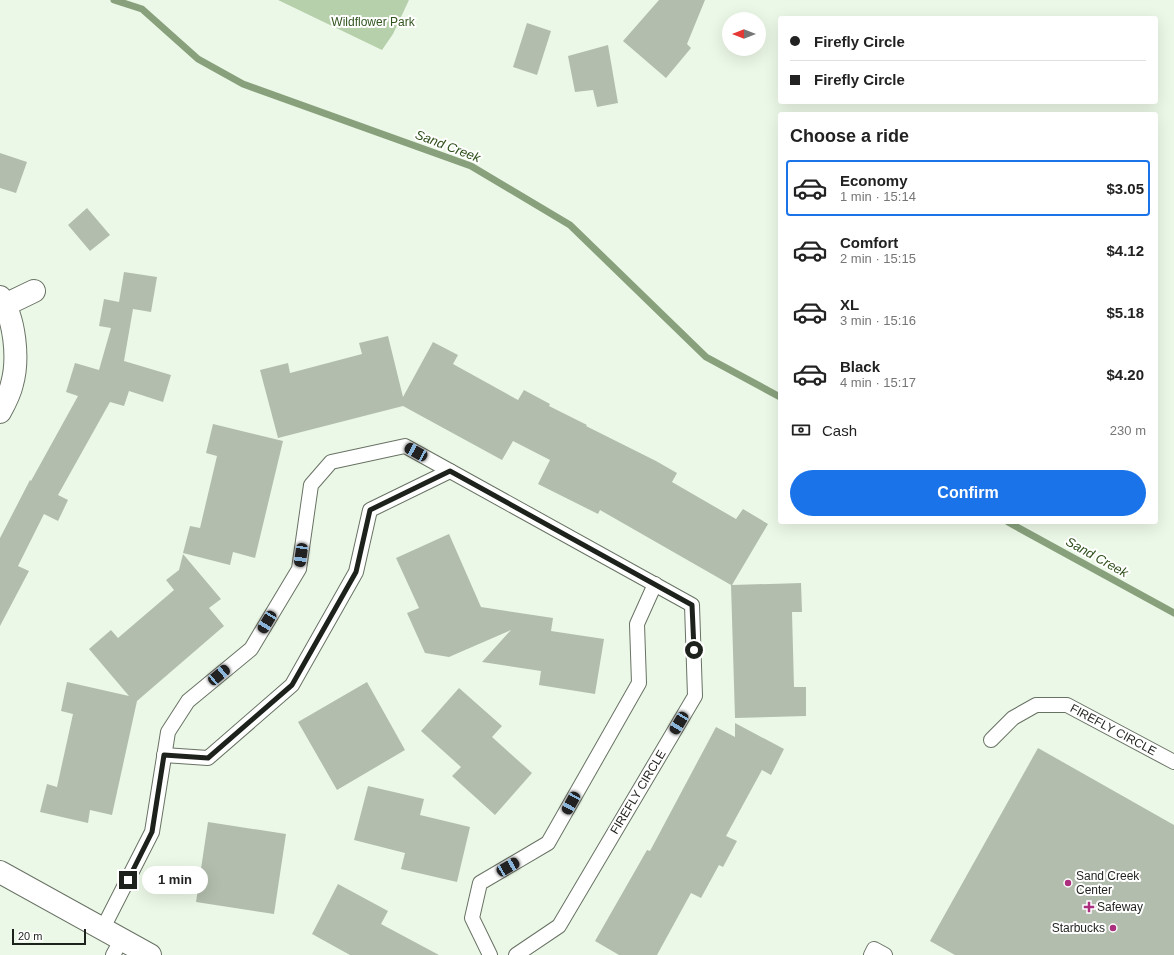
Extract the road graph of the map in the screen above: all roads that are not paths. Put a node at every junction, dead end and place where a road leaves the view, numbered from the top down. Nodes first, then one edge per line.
1 (34, 291) dead end
2 (2, 301) edge
3 (0, 412) edge
4 (450, 471) junction
5 (655, 584) junction
6 (992, 740) dead end
7 (164, 755) junction
8 (1174, 762) edge
9 (0, 872) edge
10 (103, 928) junction
11 (118, 947) edge
12 (150, 955) edge
13 (490, 955) edge
14 (516, 955) edge
15 (871, 955) edge
16 (885, 955) edge

1 - 2 main road
2 - 3 main road
4 - 5 lane, FIREFLY CIRCLE
4 - 7 lane
4 - 7 lane, FIREFLY CIRCLE
5 - 13 lane
5 - 14 lane, FIREFLY CIRCLE
6 - 8 lane, FIREFLY CIRCLE
7 - 10 lane, FIREFLY CIRCLE
9 - 10 main road
10 - 11 main road
11 - 12 main road
15 - 16 lane

